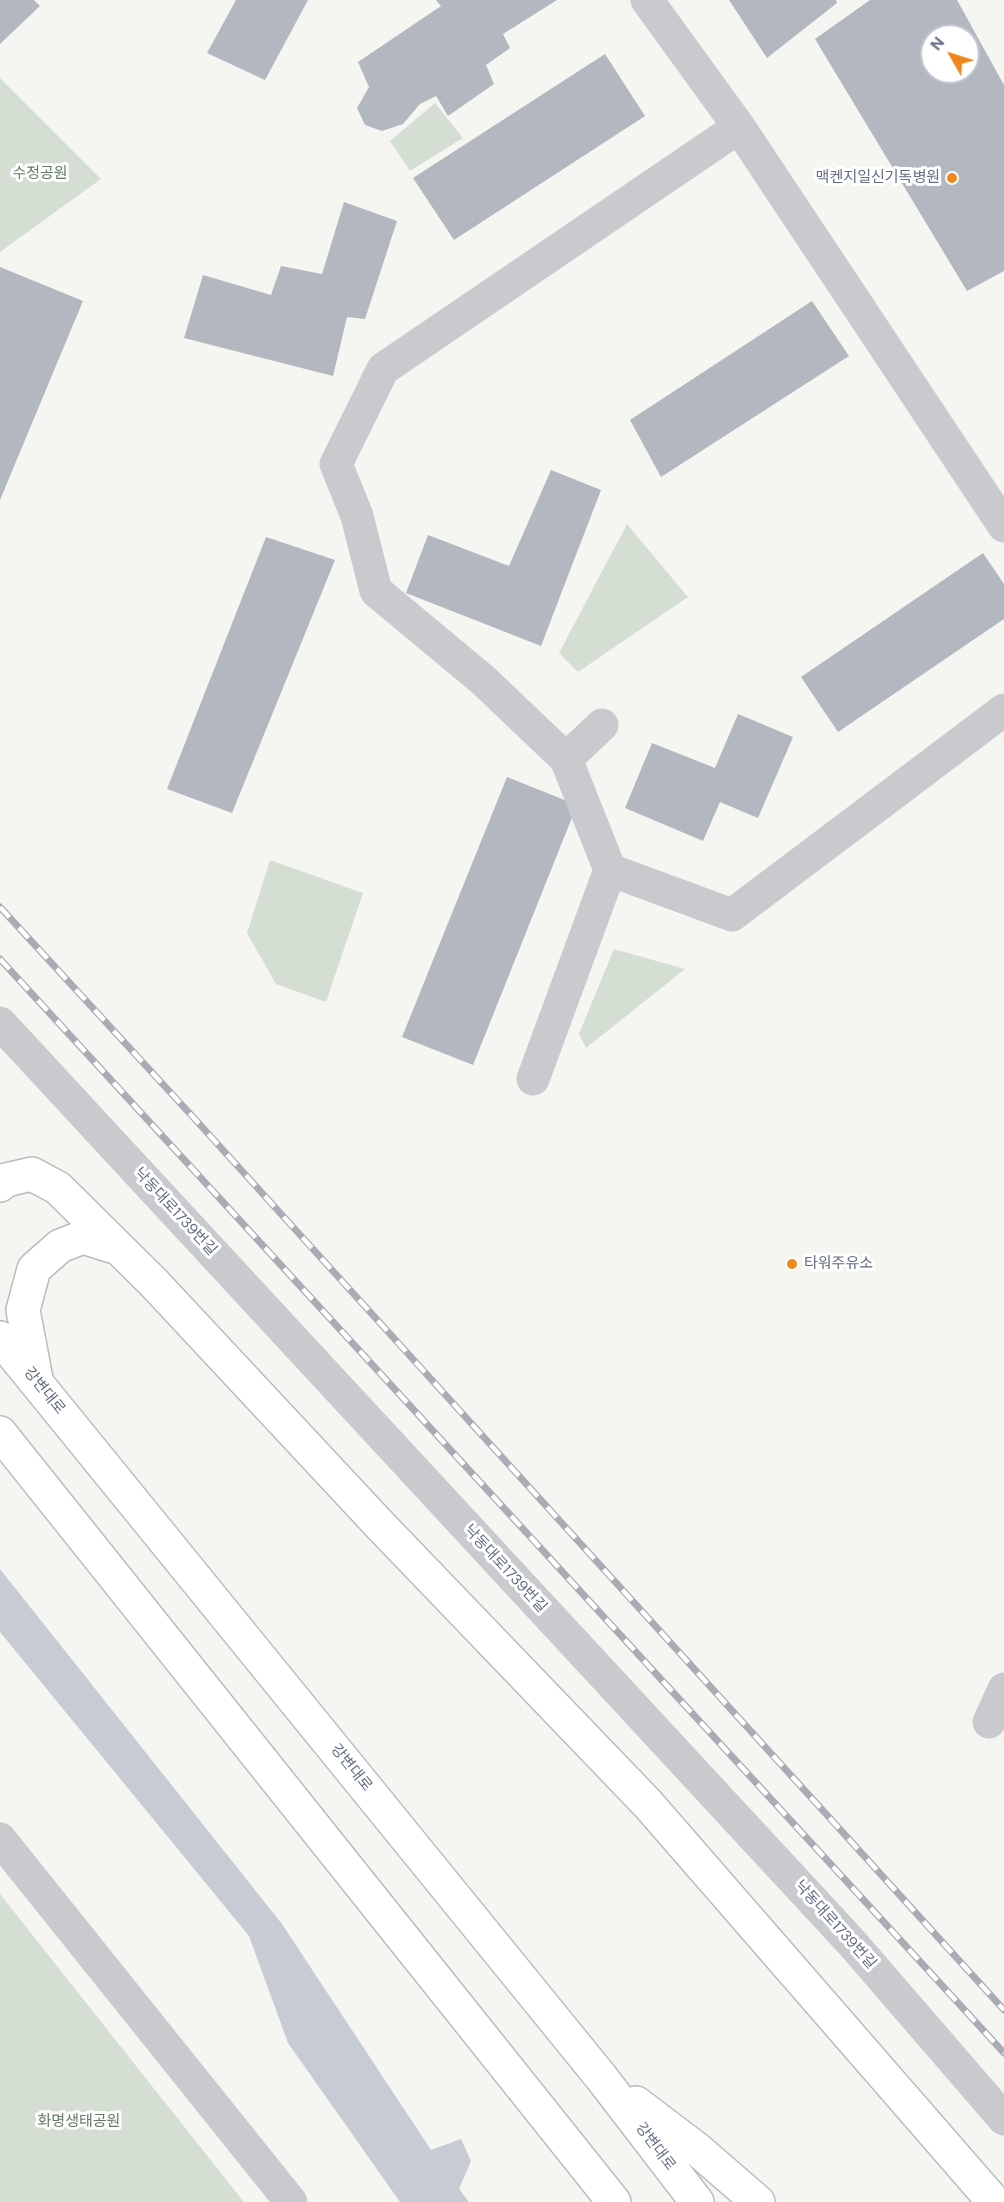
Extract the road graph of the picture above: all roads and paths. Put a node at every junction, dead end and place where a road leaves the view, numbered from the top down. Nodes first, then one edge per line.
1 (647, 0) edge
2 (739, 127) junction
3 (1004, 526) edge
4 (1004, 710) edge
5 (602, 725) dead end
6 (566, 759) junction
7 (610, 870) junction
8 (0, 1023) edge
9 (533, 1079) dead end
10 (0, 1185) edge
11 (120, 1249) junction
12 (0, 1338) edge
13 (37, 1383) junction
14 (0, 1434) edge
15 (1004, 1689) edge
16 (989, 1722) dead end
17 (0, 1839) edge
18 (601, 2077) junction
19 (1004, 2119) edge
20 (291, 2202) edge
21 (614, 2202) edge
22 (697, 2202) edge
23 (758, 2202) edge
24 (994, 2202) edge

1 - 2 street
2 - 3 street
2 - 6 street
4 - 7 street
5 - 6 street
6 - 7 street
7 - 9 street
8 - 19 street, 낙동대로1739번길
10 - 11 highway
11 - 13 highway
11 - 24 highway
12 - 13 highway, 강변대로
13 - 18 highway, 강변대로
14 - 21 highway
15 - 16 street
17 - 20 street
18 - 22 highway, 강변대로
18 - 23 highway

